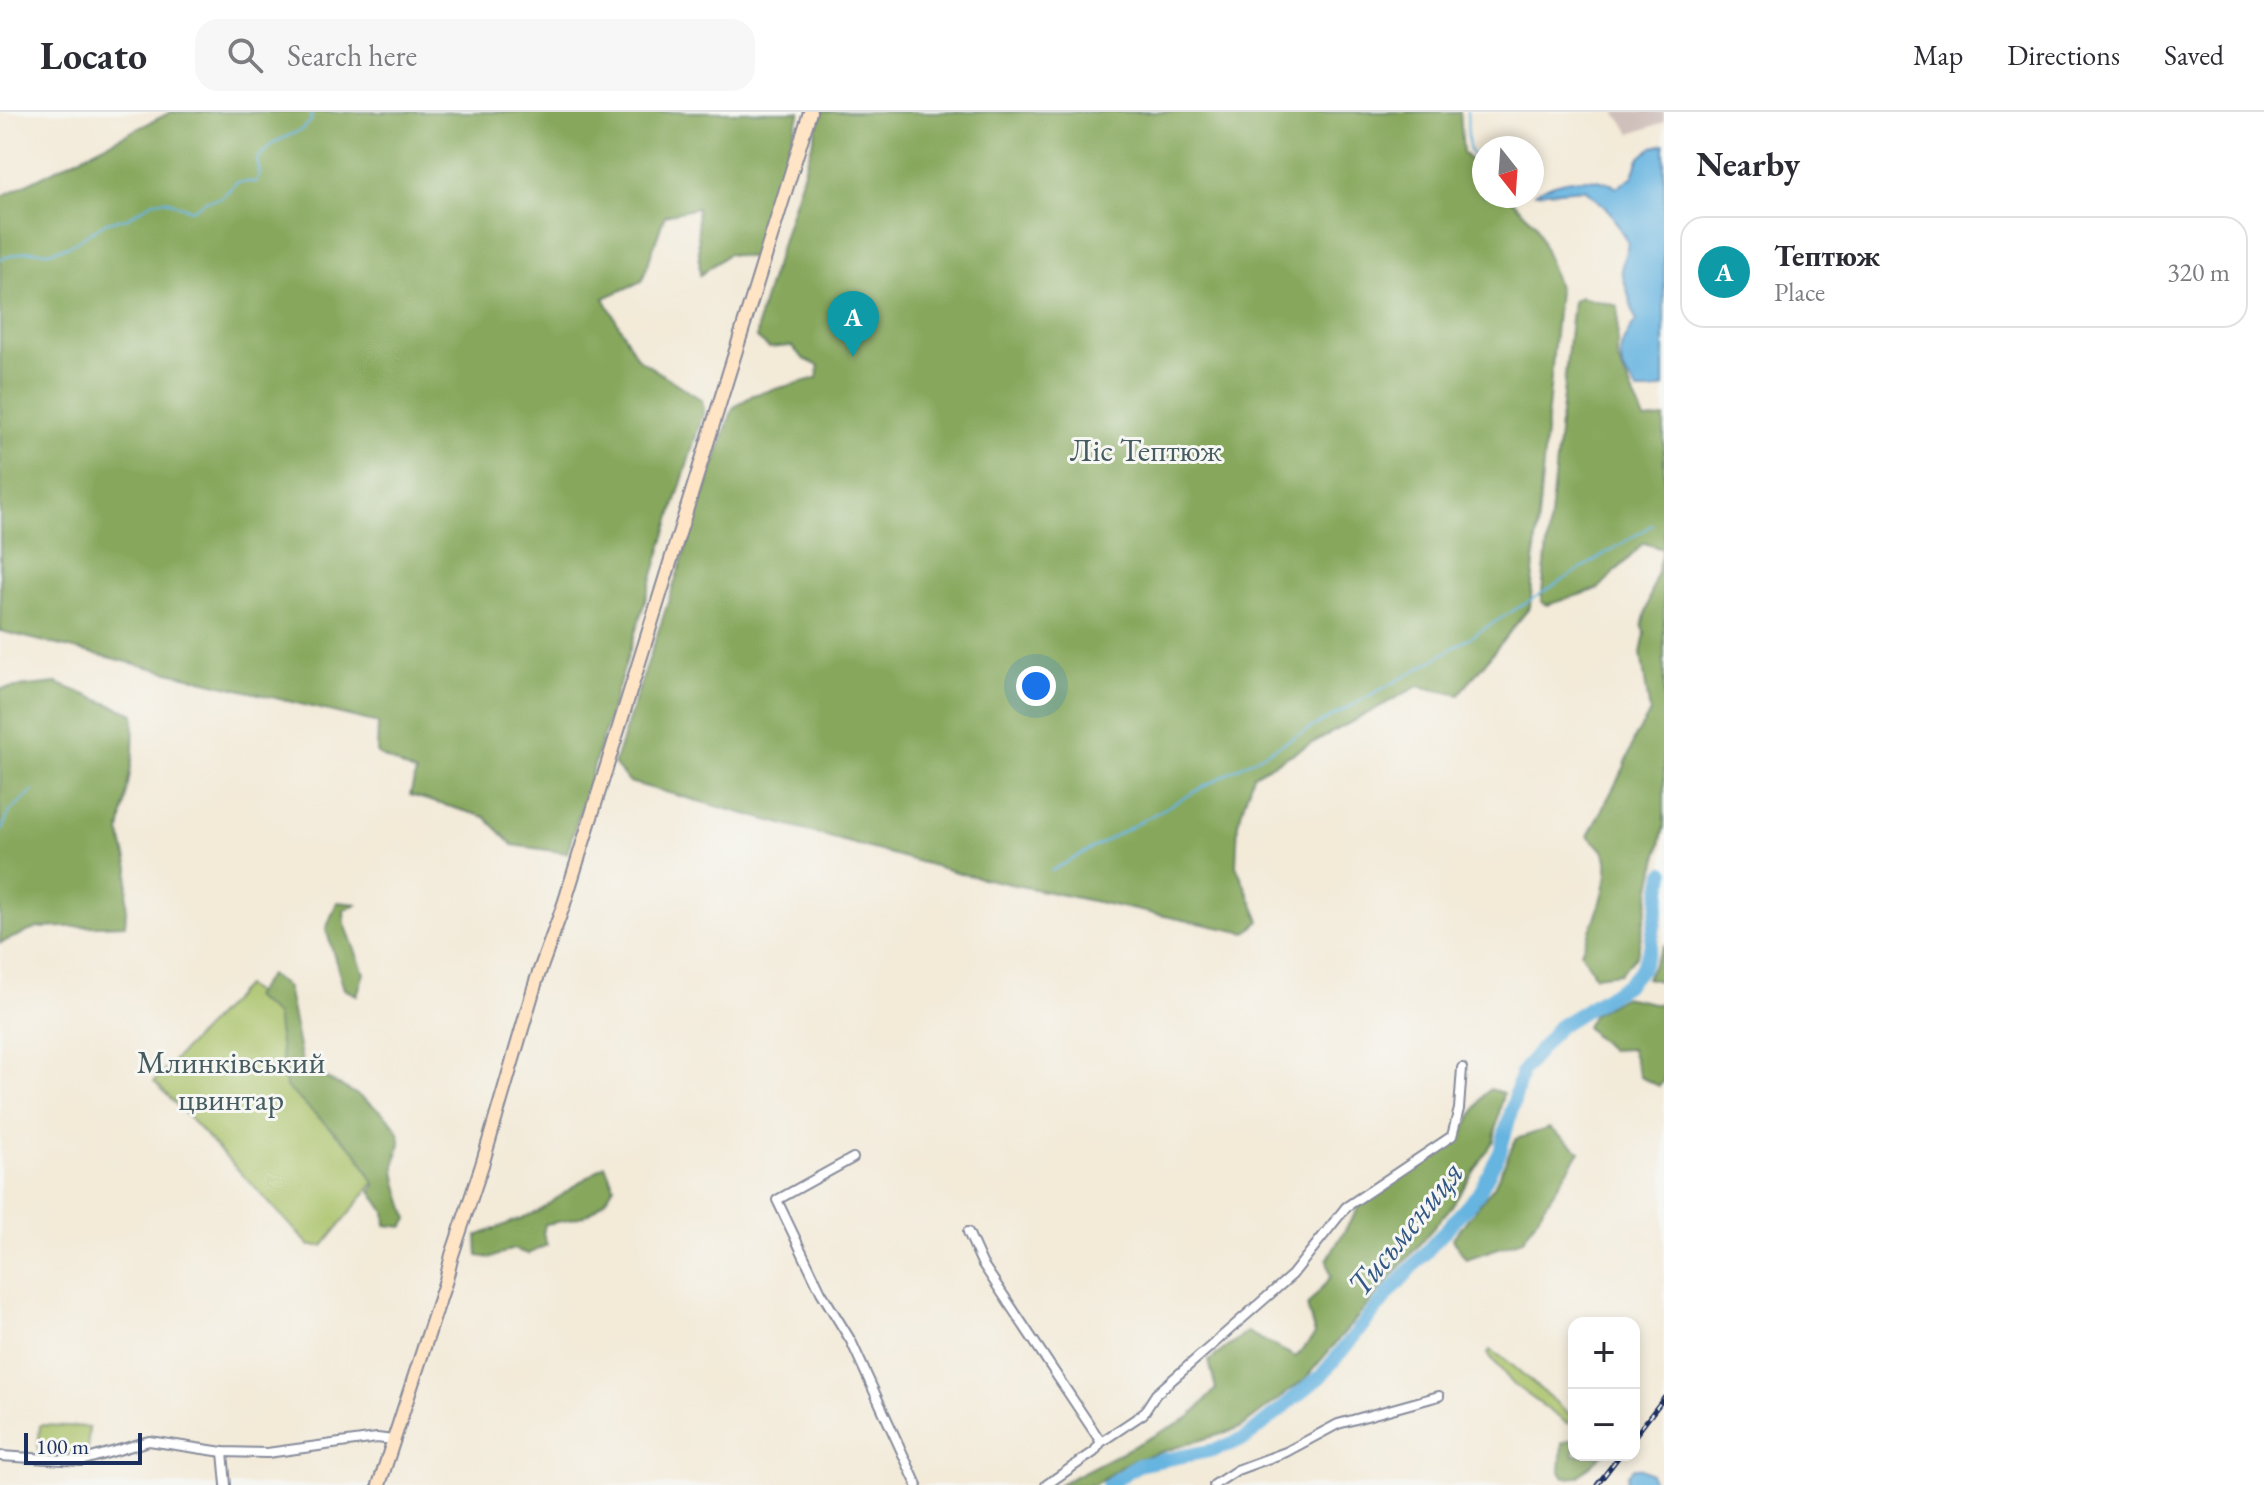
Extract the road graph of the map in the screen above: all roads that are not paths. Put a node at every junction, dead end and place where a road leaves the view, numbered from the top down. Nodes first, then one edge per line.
1 (810, 112) edge
2 (1462, 1068) dead end
3 (853, 1158) dead end
4 (968, 1232) dead end
5 (1439, 1396) dead end
6 (393, 1440) junction
7 (1101, 1442) junction
8 (223, 1452) junction
9 (0, 1456) edge
10 (226, 1485) edge
11 (379, 1485) edge
12 (917, 1485) edge
13 (1046, 1485) edge
14 (1214, 1485) edge

1 - 6 street
2 - 7 street
3 - 12 street
4 - 7 street
5 - 14 street
6 - 8 street
6 - 11 street
7 - 13 street
8 - 9 street
8 - 10 street

